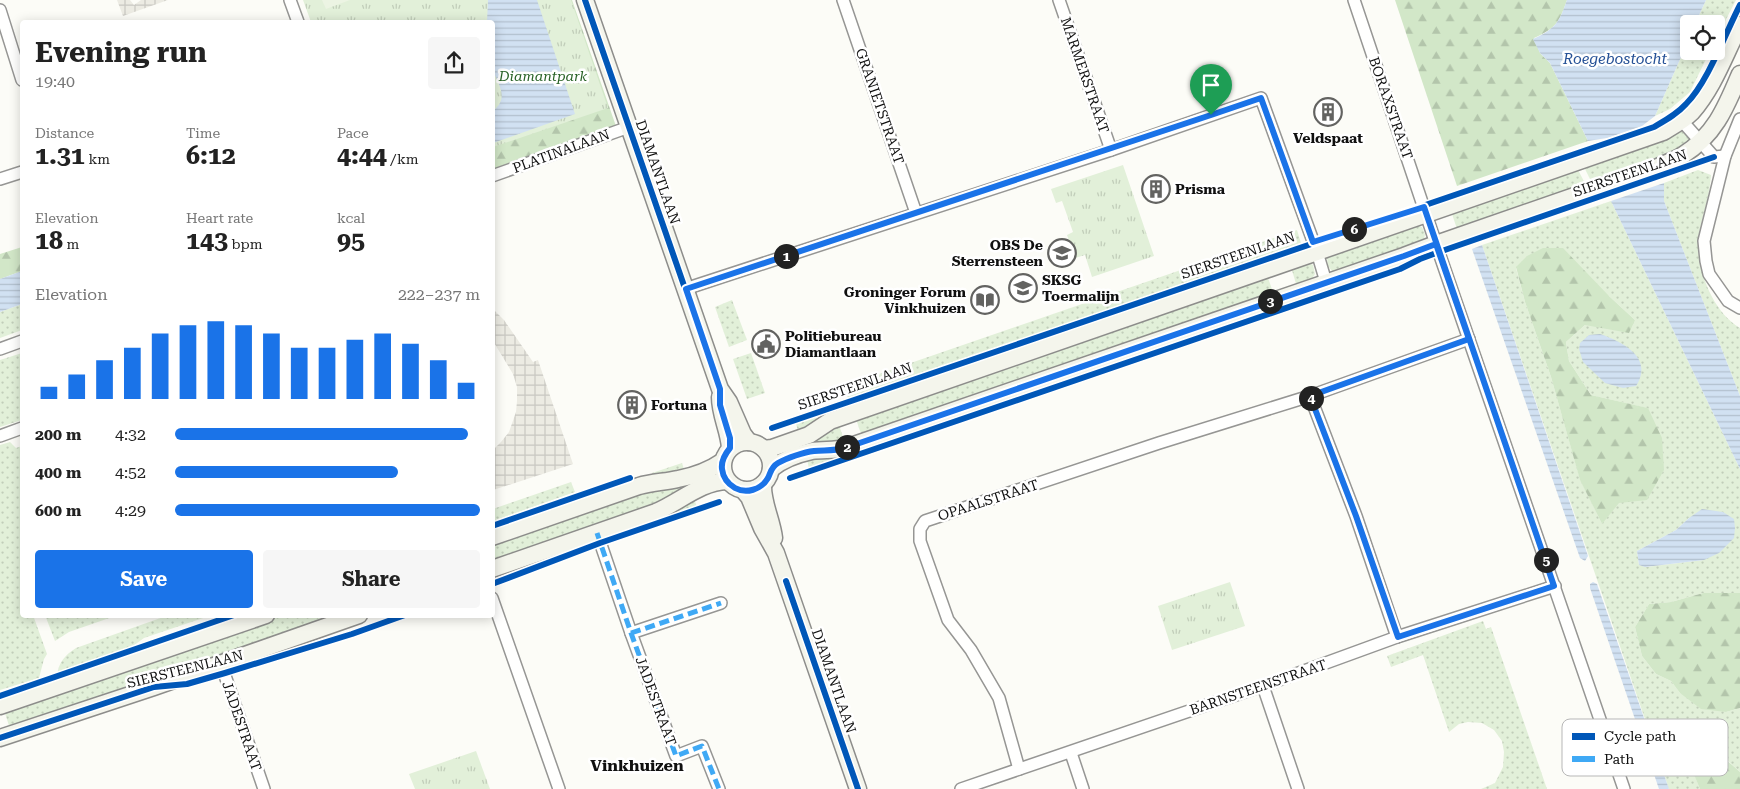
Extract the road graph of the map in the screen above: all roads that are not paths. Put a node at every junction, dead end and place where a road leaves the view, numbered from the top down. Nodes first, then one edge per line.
1 (290, 0) edge
2 (585, 0) edge
3 (843, 0) edge
4 (1059, 0) edge
5 (1354, 0) edge
6 (0, 10) edge
7 (297, 20) edge
8 (1740, 25) edge
9 (20, 74) edge
10 (1740, 74) edge
11 (1740, 119) edge
12 (1682, 121) junction
13 (629, 126) junction
14 (1701, 141) junction
15 (1110, 150) junction
16 (1725, 156) junction
17 (20, 173) edge
18 (495, 175) edge
19 (0, 179) edge
20 (916, 213) junction
21 (1427, 216) junction
22 (1436, 244) junction
23 (1317, 252) junction
24 (1326, 282) junction
25 (686, 289) junction
26 (1740, 308) edge
27 (1469, 339) junction
28 (20, 342) edge
29 (0, 349) edge
30 (720, 389) junction
31 (1310, 396) junction
32 (20, 429) edge
33 (0, 436) edge
34 (756, 445) junction
35 (726, 455) junction
36 (771, 469) junction
37 (727, 481) junction
38 (763, 484) junction
39 (743, 490) junction
40 (596, 532) junction
41 (495, 536) edge
42 (776, 553) junction
43 (495, 568) edge
44 (1554, 586) junction
45 (721, 603) dead end
46 (495, 607) edge
47 (257, 618) edge
48 (350, 618) edge
49 (631, 634) junction
50 (1398, 637) junction
51 (221, 664) junction
52 (1263, 686) junction
53 (0, 706) edge
54 (1600, 719) edge
55 (0, 738) edge
56 (1071, 752) junction
57 (1019, 769) junction
58 (1620, 776) edge
59 (264, 789) edge
60 (558, 789) edge
61 (719, 789) edge
62 (858, 789) edge
63 (961, 789) edge
64 (1083, 789) edge
65 (1298, 789) edge
66 (1624, 789) edge

1 - 7 street
2 - 13 main road, DIAMANTLAAN
3 - 20 street, GRANIETSTRAAT
4 - 15 street, MARMERSTRAAT
5 - 21 street, BORAXSTRAAT
6 - 9 street
8 - 12 main road, SIERSTEENLAAN
10 - 14 main road, SIERSTEENLAAN
11 - 16 street
12 - 14 street, SIERSTEENLAAN
12 - 21 main road, SIERSTEENLAAN
13 - 18 street, PLATINALAAN
13 - 25 main road, DIAMANTLAAN
14 - 16 street, SIERSTEENLAAN
14 - 22 main road, SIERSTEENLAAN
15 - 20 street
15 - 23 street
16 - 26 street
17 - 19 street
20 - 25 street
21 - 22 street, BORAXSTRAAT
21 - 23 main road, SIERSTEENLAAN
22 - 24 main road, SIERSTEENLAAN
22 - 27 street, BORAXSTRAAT
23 - 24 street
23 - 34 main road, SIERSTEENLAAN
24 - 36 main road, SIERSTEENLAAN
25 - 30 main road, DIAMANTLAAN
27 - 31 street, OPAALSTRAAT
27 - 44 street, BORAXSTRAAT
28 - 29 street
30 - 34 main road, DIAMANTLAAN
30 - 35 main road, DIAMANTLAAN
31 - 50 street
31 - 57 street, OPAALSTRAAT
32 - 33 street
34 - 35 main road
34 - 36 main road
35 - 37 main road
35 - 41 main road
36 - 38 main road
37 - 39 main road
37 - 40 main road
38 - 39 main road
38 - 42 main road, DIAMANTLAAN
39 - 42 main road, DIAMANTLAAN
40 - 43 main road
40 - 49 street, JADESTRAAT
42 - 62 main road, DIAMANTLAAN
44 - 50 street, BARNSTEENSTRAAT
44 - 54 street, BORAXSTRAAT
45 - 49 street
46 - 60 street
47 - 53 main road, SIERSTEENLAAN
48 - 51 main road, SIERSTEENLAAN
49 - 61 street, JADESTRAAT
50 - 52 street, BARNSTEENSTRAAT
51 - 55 main road, SIERSTEENLAAN
51 - 59 street, JADESTRAAT
52 - 56 street, BARNSTEENSTRAAT
52 - 65 street
56 - 57 street, BARNSTEENSTRAAT
56 - 64 street
57 - 63 street, BARNSTEENSTRAAT
58 - 66 street, BORAXSTRAAT

